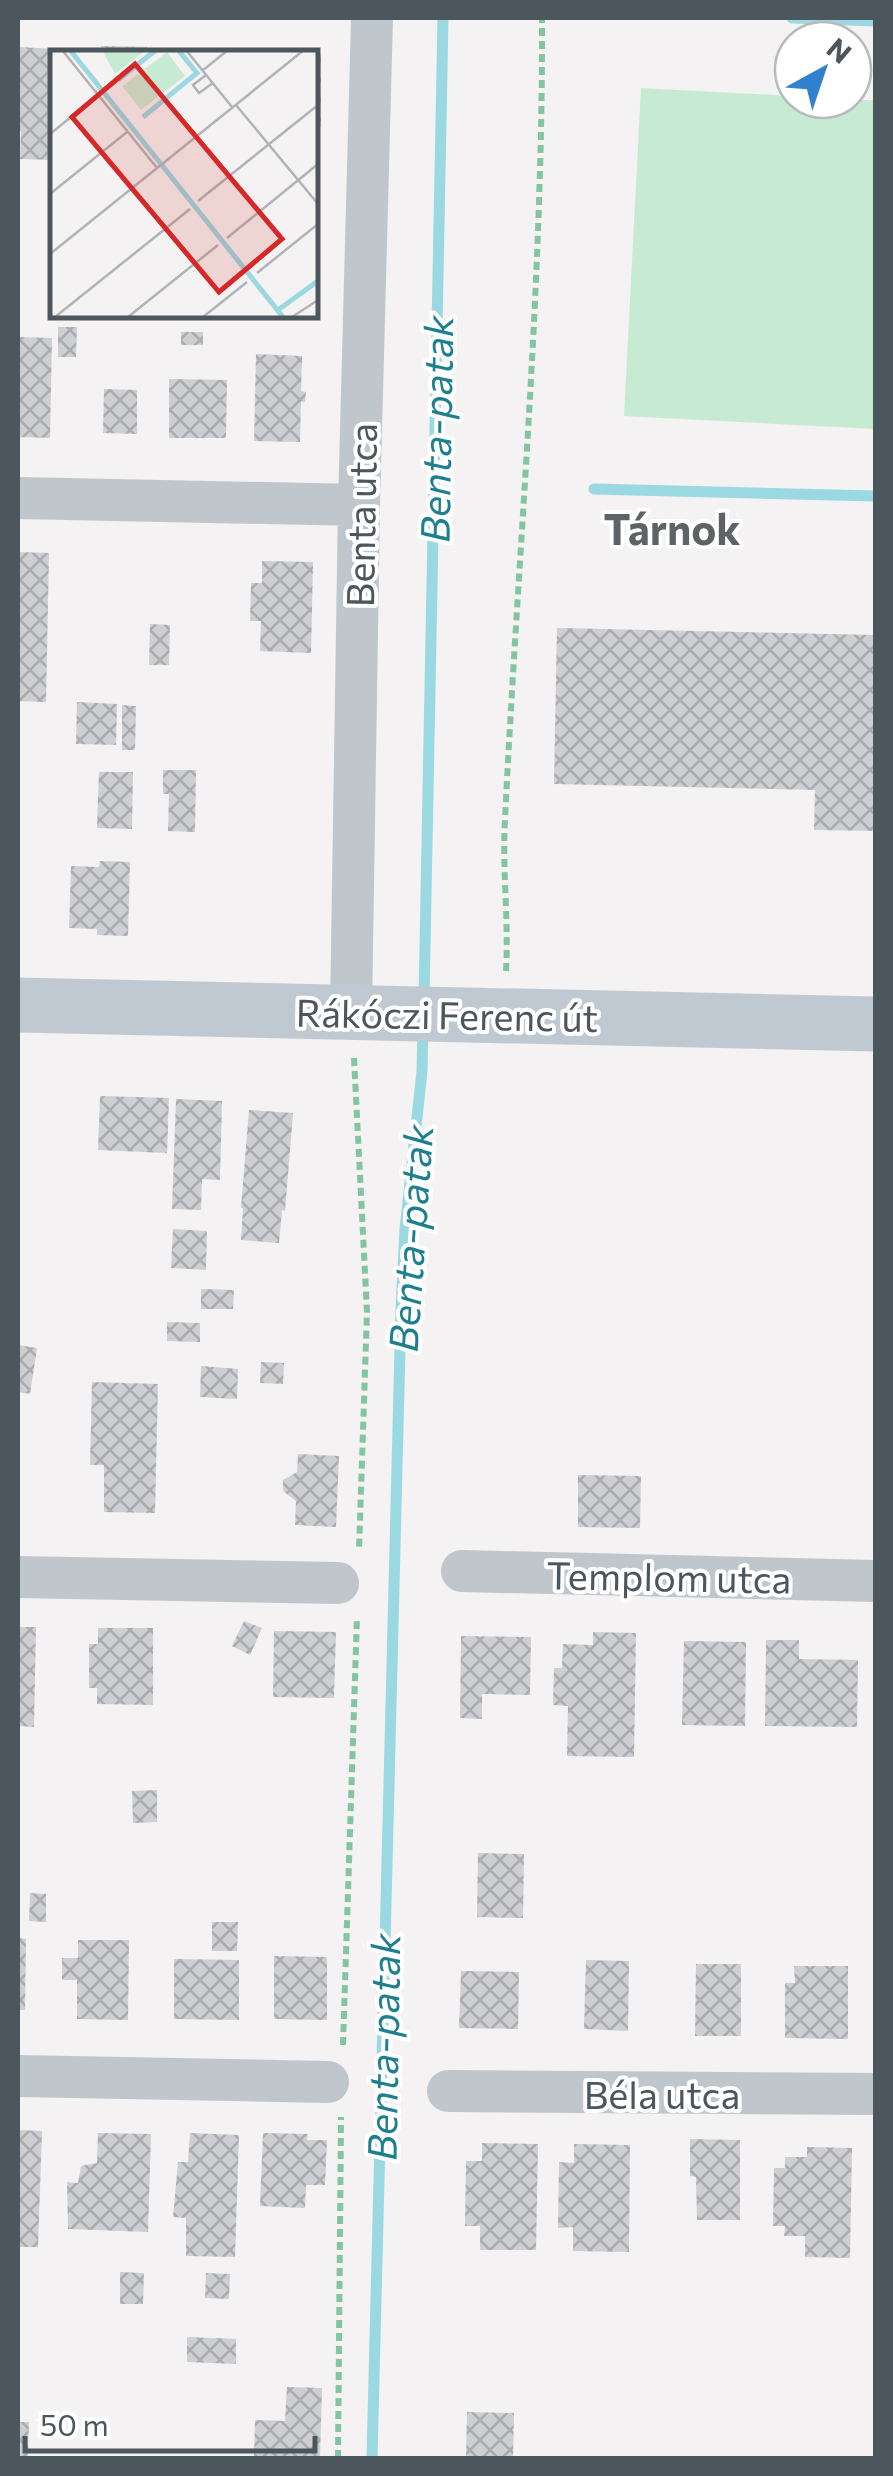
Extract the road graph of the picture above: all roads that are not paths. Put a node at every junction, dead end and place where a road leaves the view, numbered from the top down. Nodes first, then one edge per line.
1 (372, 18) edge
2 (18, 498) edge
3 (359, 505) junction
4 (18, 1005) edge
5 (351, 1012) junction
6 (876, 1024) edge
7 (462, 1571) dead end
8 (18, 1577) edge
9 (352, 1581) road end
10 (876, 1581) edge
11 (18, 2076) edge
12 (338, 2078) road end
13 (448, 2091) dead end
14 (876, 2094) edge

1 - 3 street, Benta utca
2 - 3 street
3 - 5 street, Benta utca
4 - 5 street, Rákóczi Ferenc út
5 - 6 street, Rákóczi Ferenc út
7 - 10 street, Templom utca
8 - 9 street
11 - 12 street
13 - 14 street, Béla utca

